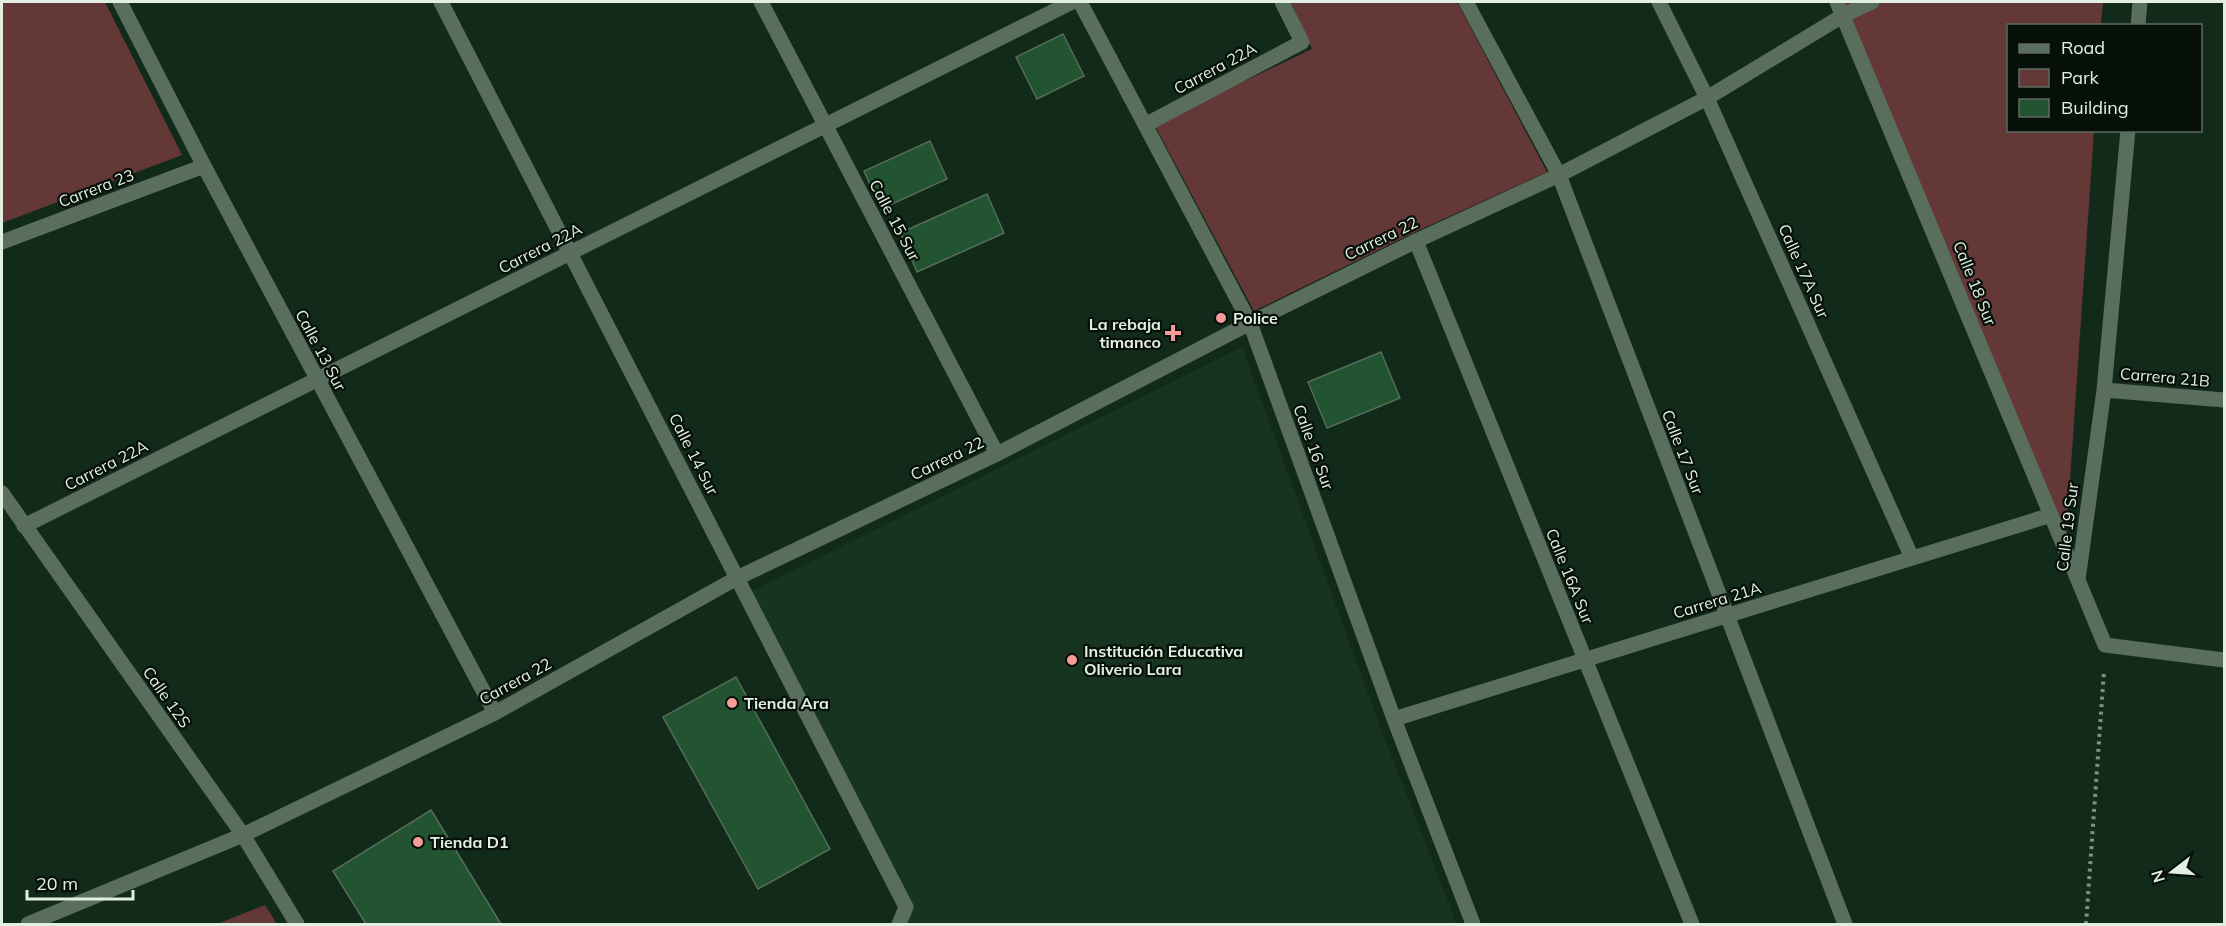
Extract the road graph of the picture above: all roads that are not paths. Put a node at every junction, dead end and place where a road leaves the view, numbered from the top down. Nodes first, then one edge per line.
1 (120, 2) edge
2 (441, 2) edge
3 (761, 2) edge
4 (1072, 2) edge
5 (1080, 2) edge
6 (1282, 2) edge
7 (1466, 2) edge
8 (1659, 2) edge
9 (1872, 2) edge
10 (2140, 2) edge
11 (1841, 8) edge
12 (2138, 24) edge
13 (1707, 98) junction
14 (825, 125) junction
15 (1145, 125) junction
16 (2128, 132) edge
17 (204, 166) junction
18 (1559, 175) junction
19 (1416, 241) junction
20 (2, 243) edge
21 (570, 253) junction
22 (1250, 322) junction
23 (317, 380) junction
24 (2104, 390) junction
25 (2224, 400) edge
26 (997, 454) junction
27 (2, 493) edge
28 (2051, 515) junction
29 (24, 526) junction
30 (1912, 558) junction
31 (737, 578) junction
32 (2078, 580) junction
33 (1726, 616) junction
34 (1584, 660) junction
35 (2224, 660) edge
36 (495, 713) junction
37 (1394, 719) junction
38 (243, 835) junction
39 (28, 924) edge
40 (297, 924) edge
41 (899, 924) edge
42 (1473, 924) edge
43 (1692, 924) edge
44 (1845, 924) edge

1 - 17 street, Calle 13 Sur
2 - 21 street, Calle 14 Sur
3 - 14 street, Calle 15 Sur
4 - 14 street, Carrera 22A
5 - 15 street, Calle 16 Sur
6 - 15 street, Carrera 22A
7 - 18 street, Calle 17 Sur
8 - 13 street, Calle 17A Sur
9 - 11 street, Carrera 22
10 - 12 street
11 - 13 street, Carrera 22
11 - 28 street, Calle 18 Sur
13 - 18 street, Carrera 22
13 - 30 street, Calle 17A Sur
14 - 21 street, Carrera 22A
14 - 26 street, Calle 15 Sur
15 - 22 street, Calle 16 Sur
16 - 24 street, Calle 19 Sur
17 - 20 street, Carrera 23
17 - 23 street, Calle 13 Sur
18 - 19 street, Carrera 22
18 - 33 street, Calle 17 Sur
19 - 22 street, Carrera 22
19 - 34 street, Calle 16A Sur
21 - 23 street, Carrera 22A
21 - 31 street, Calle 14 Sur
22 - 26 street, Carrera 22
22 - 37 street, Calle 16 Sur
23 - 29 street, Carrera 22A
23 - 36 street, Calle 13 Sur
24 - 25 street, Carrera 21B
24 - 32 street, Calle 19 Sur
26 - 31 street, Carrera 22
27 - 29 street, Calle 12S
28 - 30 street, Carrera 21A
28 - 32 street, Calle 18 Sur
29 - 38 street, Calle 12S
30 - 33 street, Carrera 21A
31 - 36 street, Carrera 22
31 - 41 street, Calle 14 Sur
32 - 35 street, Calle 19 Sur
33 - 34 street, Carrera 21A
33 - 44 street, Calle 17 Sur
34 - 37 street, Carrera 21A
34 - 43 street, Calle 16A Sur
36 - 38 street, Carrera 22
37 - 42 street, Calle 16 Sur
38 - 39 street, Carrera 22
38 - 40 street, Calle 12S

